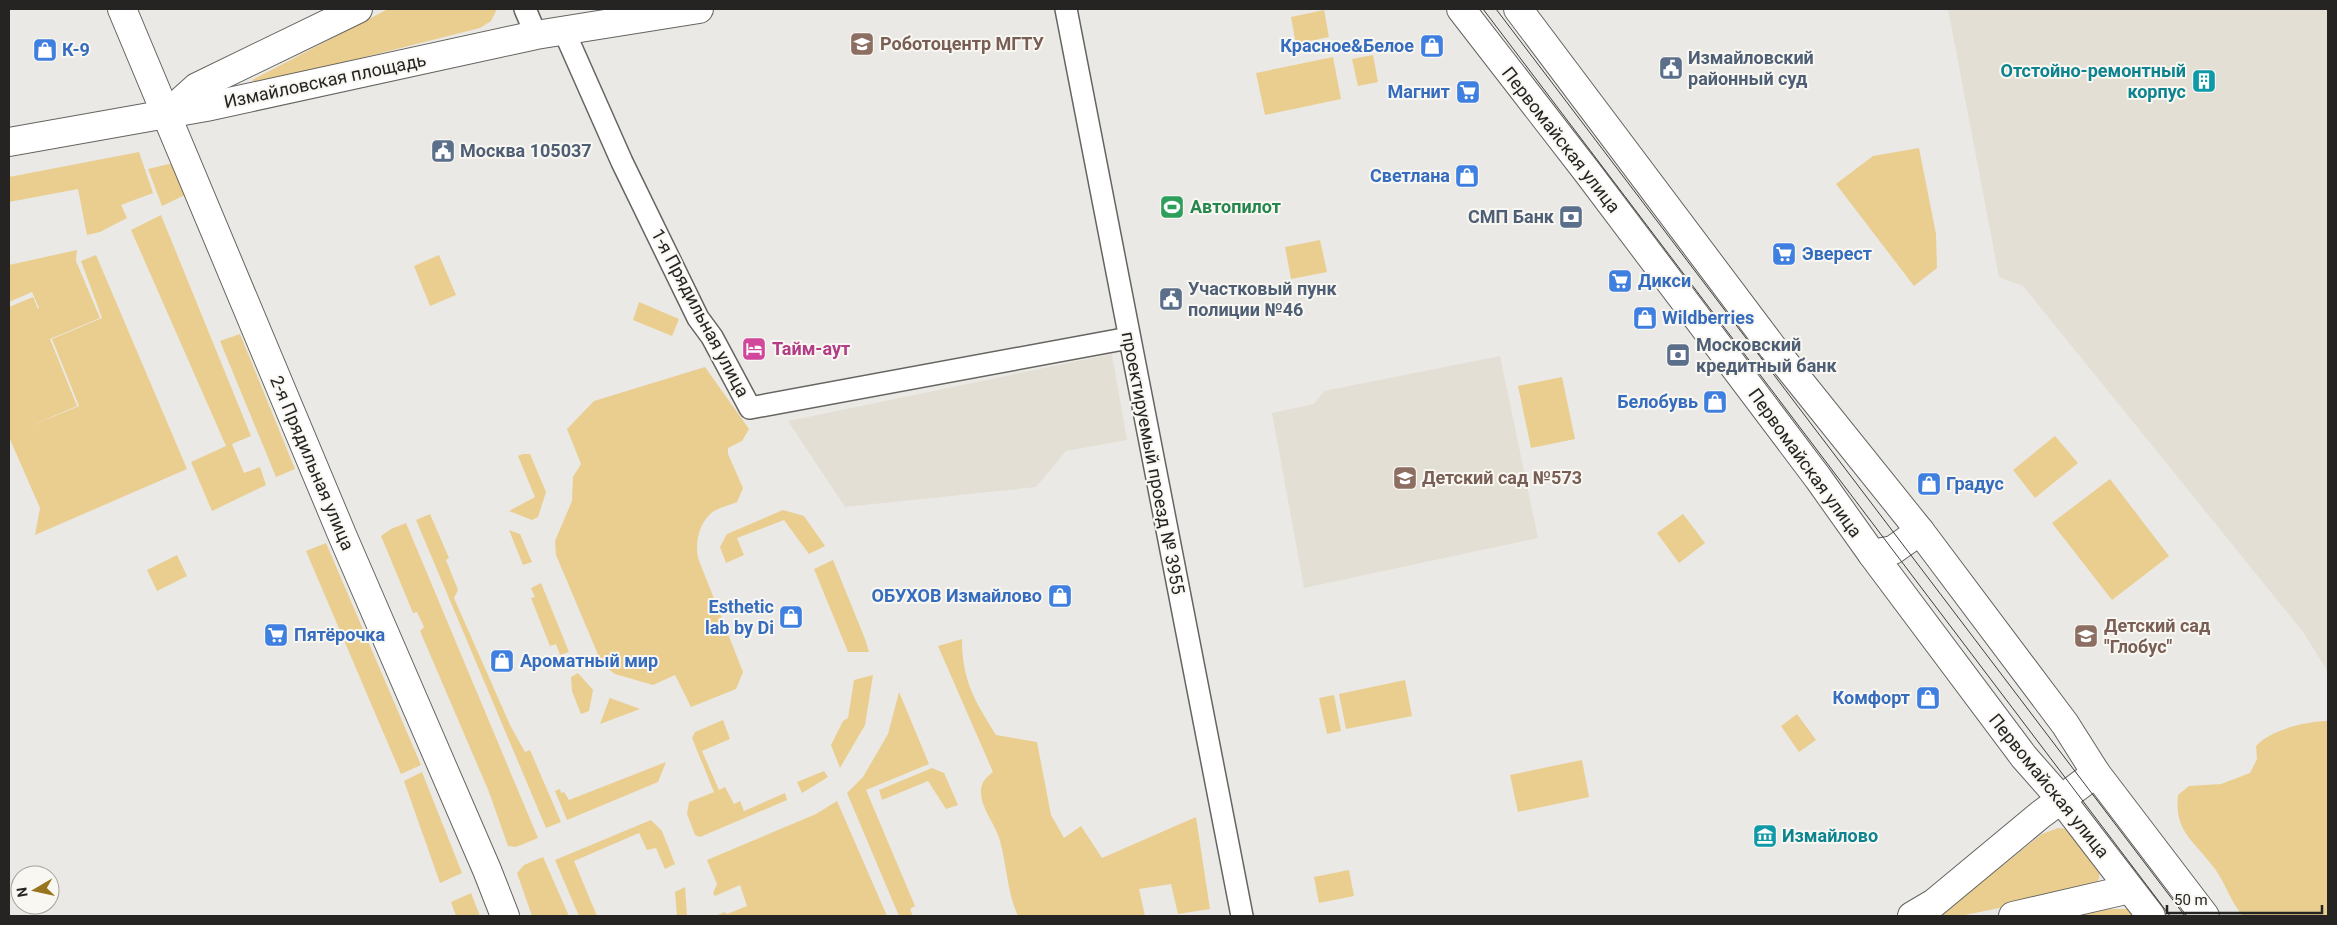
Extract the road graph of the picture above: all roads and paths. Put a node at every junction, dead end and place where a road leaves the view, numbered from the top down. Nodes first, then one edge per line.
1 (122, 9) edge
2 (358, 9) edge
3 (525, 9) edge
4 (699, 9) edge
5 (1066, 9) edge
6 (1461, 9) edge
7 (1518, 9) edge
8 (564, 31) junction
9 (536, 35) junction
10 (167, 114) junction
11 (9, 142) edge
12 (1129, 338) junction
13 (1920, 531) junction
14 (1872, 554) junction
15 (2096, 773) junction
16 (2061, 799) junction
17 (2130, 889) junction
18 (505, 916) edge
19 (1242, 916) edge
20 (1912, 916) edge
21 (2013, 916) edge
22 (2151, 916) edge
23 (2204, 916) edge

1 - 10 main road, 2-я Прядильная улица
2 - 10 main road, Измайловская площадь
3 - 9 street
4 - 8 main road, Измайловская площадь
5 - 12 street, проектируемый проезд № 3955
6 - 14 main road, Первомайская улица
7 - 13 main road
8 - 9 main road, Измайловская площадь
8 - 12 street, 1-я Прядильная улица
9 - 10 main road, Измайловская площадь
10 - 11 main road
10 - 18 main road, 2-я Прядильная улица
12 - 19 street, проектируемый проезд № 3955
13 - 14 main road
13 - 15 main road
14 - 16 main road, Первомайская улица
15 - 16 main road
15 - 23 main road
16 - 17 main road, Первомайская улица
16 - 20 main road
17 - 21 main road
17 - 22 main road, Первомайская улица

